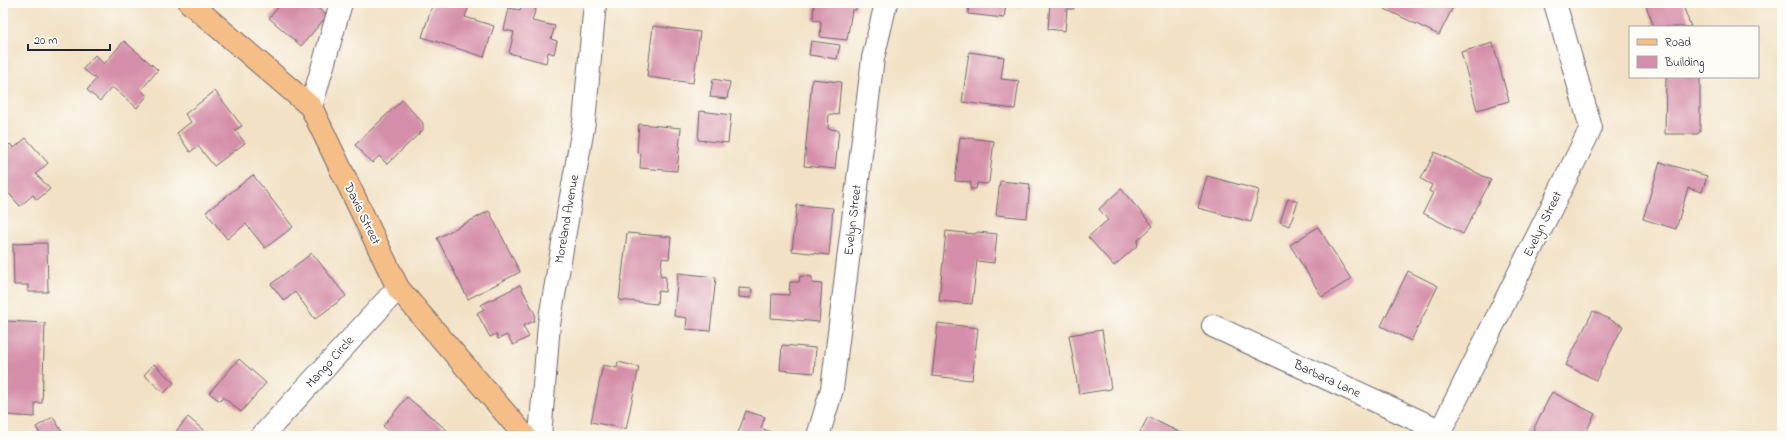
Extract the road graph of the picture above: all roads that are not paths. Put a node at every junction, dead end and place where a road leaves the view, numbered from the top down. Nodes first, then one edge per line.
1 (190, 3) edge
2 (341, 3) edge
3 (595, 3) edge
4 (886, 3) edge
5 (1555, 3) edge
6 (311, 107) junction
7 (398, 288) junction
8 (1213, 326) dead end
9 (1440, 434) edge
10 (262, 436) edge
11 (525, 436) edge
12 (540, 436) edge
13 (818, 436) edge

1 - 6 main road, Davis Street
2 - 6 street
3 - 12 street, Moreland Avenue
4 - 13 street, Evelyn Street
5 - 9 street, Evelyn Street
6 - 7 main road, Davis Street
7 - 10 street, Mango Circle
7 - 11 main road, Davis Street
8 - 9 street, Barbara Lane

